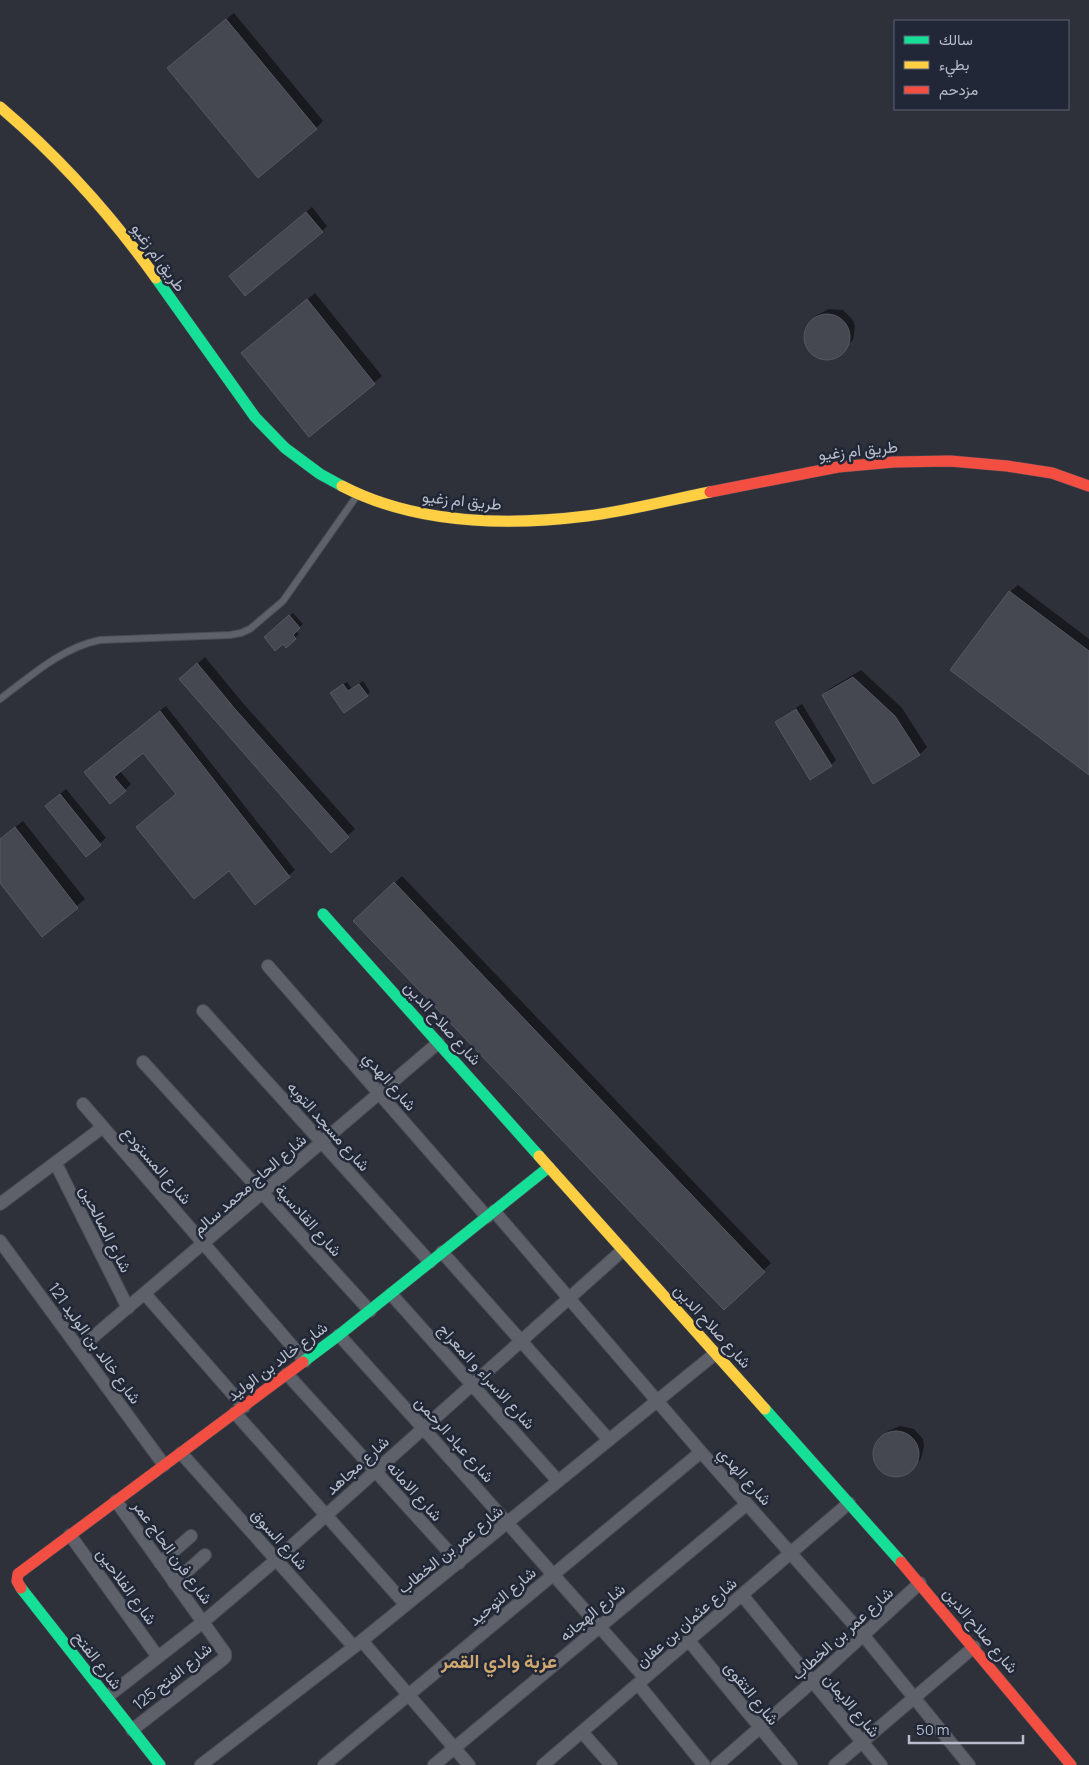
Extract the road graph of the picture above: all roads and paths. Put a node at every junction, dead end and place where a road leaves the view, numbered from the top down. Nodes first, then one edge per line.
1 (0, 107) edge
2 (1089, 486) edge
3 (358, 494) junction
4 (0, 698) edge
5 (323, 914) dead end
6 (268, 966) dead end
7 (203, 1011) dead end
8 (438, 1043) junction
9 (143, 1062) dead end
10 (380, 1093) junction
11 (83, 1104) dead end
12 (103, 1127) junction
13 (322, 1142) junction
14 (56, 1164) junction
15 (549, 1166) junction
16 (263, 1193) junction
17 (0, 1204) edge
18 (490, 1214) junction
19 (0, 1241) edge
20 (204, 1244) junction
21 (623, 1250) junction
22 (442, 1252) junction
23 (430, 1262) junction
24 (145, 1294) junction
25 (391, 1294) junction
26 (569, 1298) junction
27 (128, 1308) junction
28 (370, 1311) junction
29 (338, 1335) junction
30 (521, 1341) junction
31 (79, 1350) junction
32 (716, 1353) junction
33 (305, 1360) junction
34 (287, 1374) junction
35 (472, 1385) junction
36 (658, 1400) junction
37 (239, 1410) junction
38 (423, 1428) junction
39 (609, 1440) junction
40 (702, 1452) junction
41 (181, 1453) junction
42 (164, 1465) junction
43 (375, 1471) junction
44 (558, 1481) junction
45 (116, 1501) junction
46 (747, 1504) junction
47 (849, 1504) junction
48 (326, 1515) junction
49 (508, 1523) junction
50 (70, 1535) junction
51 (191, 1536) dead end
52 (792, 1553) junction
53 (205, 1555) dead end
54 (276, 1560) junction
55 (160, 1563) junction
56 (459, 1563) junction
57 (18, 1574) joint
58 (553, 1575) junction
59 (174, 1583) junction
60 (920, 1583) junction
61 (742, 1595) junction
62 (406, 1605) junction
63 (203, 1622) junction
64 (599, 1627) junction
65 (863, 1635) junction
66 (689, 1641) junction
67 (358, 1644) junction
68 (974, 1648) junction
69 (158, 1657) junction
70 (642, 1681) junction
71 (812, 1682) junction
72 (409, 1694) junction
73 (106, 1697) junction
74 (915, 1698) junction
75 (760, 1728) junction
76 (132, 1730) junction
77 (582, 1732) junction
78 (862, 1742) junction
79 (454, 1748) junction
80 (160, 1765) edge
81 (201, 1765) edge
82 (324, 1765) edge
83 (434, 1765) edge
84 (469, 1765) edge
85 (543, 1765) edge
86 (611, 1765) edge
87 (704, 1765) edge
88 (717, 1765) edge
89 (791, 1765) edge
90 (835, 1765) edge
91 (881, 1765) edge
92 (969, 1765) edge
93 (1070, 1765) edge

1 - 3 street, طريق ام زغيو
2 - 3 street, طريق ام زغيو
3 - 4 lane
5 - 8 street, شارع صلاح الدين
6 - 10 street, شارع الهدي
7 - 13 street, شارع مسجد التوبه
8 - 10 street, شارع الحاج محمد سالم
8 - 15 street, شارع صلاح الدين
9 - 16 street, شارع القادسية
10 - 13 street, شارع الحاج محمد سالم
10 - 18 street, شارع الهدي
11 - 12 street, شارع المستودع
12 - 14 street
12 - 20 street, شارع المستودع
13 - 16 street, شارع الحاج محمد سالم
13 - 23 street, شارع مسجد التوبه
14 - 17 street
14 - 27 street, شارع الصالحين
15 - 18 street, شارع خالد بن الوليد
15 - 21 street, شارع صلاح الدين
16 - 20 street, شارع الحاج محمد سالم
16 - 28 street, شارع القادسية
18 - 22 street, شارع خالد بن الوليد
18 - 26 street, شارع الهدي
19 - 31 street, شارع خالد بن الوليد 121
20 - 24 street, شارع الحاج محمد سالم
20 - 33 street, شارع المستودع
21 - 26 street, شارع مجاهد
21 - 32 street, شارع صلاح الدين
22 - 23 street, شارع خالد بن الوليد
22 - 30 street
23 - 25 street, شارع خالد بن الوليد
24 - 27 street, شارع الحاج محمد سالم
24 - 37 street
25 - 28 street, شارع خالد بن الوليد
25 - 35 street, شارع الاسراء و المعراج
26 - 30 street, شارع مجاهد
26 - 36 street, شارع الهدي
27 - 31 street, شارع الحاج محمد سالم
28 - 29 street, شارع خالد بن الوليد
29 - 33 street, شارع خالد بن الوليد
29 - 38 street, شارع عباد الرحمن
30 - 35 street, شارع مجاهد
30 - 39 street
31 - 42 street, شارع خالد بن الوليد 121
32 - 36 street, شارع عمر بن الخطاب
32 - 47 street, شارع صلاح الدين
33 - 34 street, شارع خالد بن الوليد
34 - 37 street, شارع خالد بن الوليد
34 - 43 street, شارع الامانه
35 - 38 street, شارع مجاهد
35 - 44 street, شارع الاسراء و المعراج
36 - 39 street, شارع عمر بن الخطاب
36 - 40 street, شارع الهدي
37 - 41 street, شارع خالد بن الوليد
37 - 48 street
38 - 43 street, شارع مجاهد
38 - 49 street, شارع عباد الرحمن
39 - 44 street, شارع عمر بن الخطاب
40 - 46 street, شارع الهدي
40 - 58 street, شارع التوحيد
41 - 42 street, شارع خالد بن الوليد
41 - 54 street, شارع السوق
42 - 45 street, شارع خالد بن الوليد
43 - 48 street, شارع مجاهد
43 - 56 street, شارع الامانه
44 - 49 street, شارع عمر بن الخطاب
45 - 50 street, شارع خالد بن الوليد
45 - 55 street, شارع فرن الحاج عمر
46 - 52 street, شارع الهدي
46 - 64 street, شارع الهجانه
47 - 52 street, شارع عثمان بن عفان
47 - 60 street, شارع صلاح الدين
48 - 54 street, شارع مجاهد
48 - 62 street
49 - 56 street, شارع عمر بن الخطاب
49 - 58 street, شارع عباد الرحمن
50 - 57 street, شارع خالد بن الوليد
50 - 69 street, شارع الفلاحين
51 - 55 street
52 - 61 street, شارع عثمان بن عفان
52 - 65 street, شارع الهدي
53 - 59 street
54 - 63 street, شارع مجاهد
54 - 67 street, شارع السوق
55 - 59 street, شارع فرن الحاج عمر
56 - 62 street, شارع عمر بن الخطاب
57 - 73 street, شارع الفتح
58 - 64 street, شارع عباد الرحمن
58 - 72 street, شارع التوحيد
59 - 63 street, شارع فرن الحاج عمر
60 - 65 street, شارع عمر بن الخطاب
60 - 68 street, شارع صلاح الدين
61 - 66 street, شارع عثمان بن عفان
61 - 71 street, شارع الايمان
62 - 67 street, شارع عمر بن الخطاب
63 - 69 street, شارع مجاهد
63 - 76 street, شارع الفتح 125
64 - 70 street, شارع عباد الرحمن
64 - 79 street, شارع الهجانه
65 - 71 street, شارع عمر بن الخطاب
65 - 74 street, شارع الهدي
66 - 70 street, شارع عثمان بن عفان
66 - 75 street, شارع التقوى
67 - 72 street, شارع السوق
67 - 81 street, شارع عمر بن الخطاب
68 - 74 street
68 - 93 street, شارع صلاح الدين
69 - 73 street, شارع مجاهد
70 - 77 street, شارع عثمان بن عفان
70 - 87 street, شارع عباد الرحمن
71 - 75 street, شارع عمر بن الخطاب
71 - 78 street, شارع الايمان
72 - 79 street, شارع السوق
72 - 82 street, شارع التوحيد
73 - 76 street, شارع الفتح
74 - 78 street
74 - 92 street, شارع الهدي
75 - 88 street, شارع عمر بن الخطاب
75 - 89 street, شارع التقوى
76 - 80 street, شارع الفتح
77 - 85 street, شارع عثمان بن عفان
77 - 86 street
78 - 90 street
78 - 91 street, شارع الايمان
79 - 83 street, شارع الهجانه
79 - 84 street, شارع السوق

